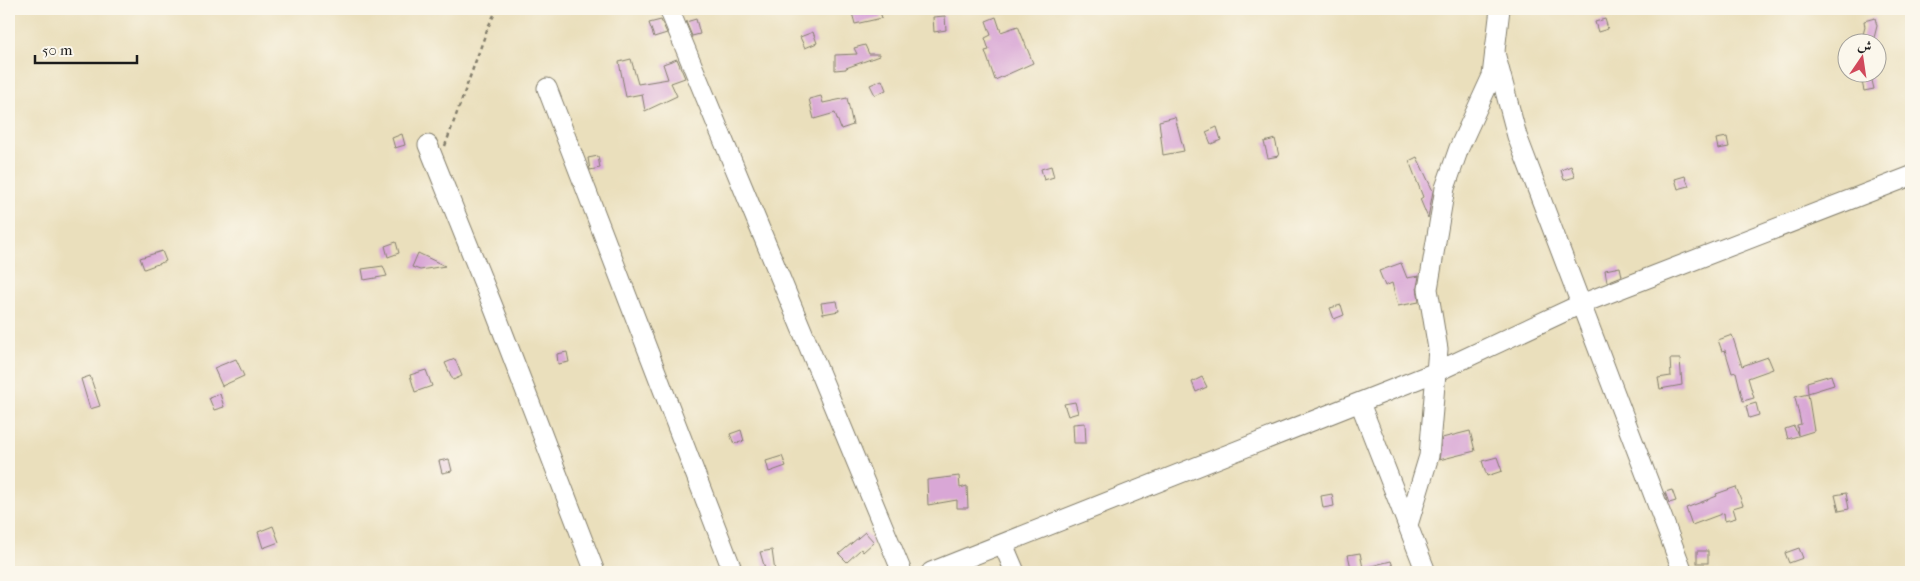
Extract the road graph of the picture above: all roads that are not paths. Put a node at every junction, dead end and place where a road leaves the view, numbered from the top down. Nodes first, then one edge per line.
1 (668, 9) edge
2 (1500, 9) edge
3 (1495, 53) junction
4 (548, 88) dead end
5 (428, 145) dead end
6 (1911, 176) edge
7 (1581, 304) junction
8 (1436, 372) junction
9 (1360, 403) junction
10 (1408, 525) junction
11 (1003, 544) junction
12 (595, 572) edge
13 (733, 572) edge
14 (902, 572) edge
15 (931, 572) edge
16 (1014, 572) edge
17 (1426, 572) edge
18 (1683, 572) edge

1 - 14 street
2 - 3 street
3 - 7 street
3 - 8 street
4 - 13 street
5 - 12 street
6 - 7 street
7 - 8 street
7 - 18 street
8 - 9 street
8 - 10 street
9 - 10 street
9 - 11 street
10 - 17 street
11 - 15 street
11 - 16 street

